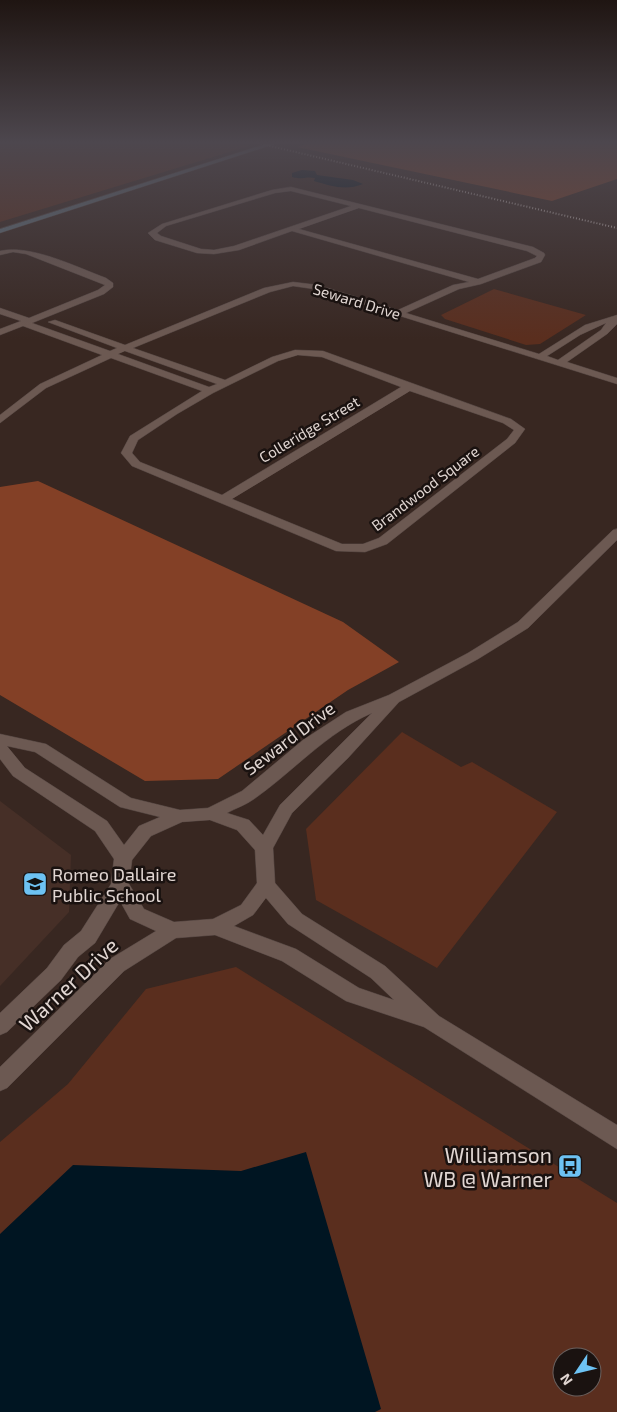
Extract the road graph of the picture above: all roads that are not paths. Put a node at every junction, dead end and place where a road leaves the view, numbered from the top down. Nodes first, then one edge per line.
1 (75, 207) edge
2 (223, 207) edge
3 (355, 207) edge
4 (362, 207) edge
5 (293, 229) junction
6 (0, 231) edge
7 (0, 253) edge
8 (478, 282) junction
9 (0, 311) edge
10 (398, 313) junction
11 (39, 317) junction
12 (412, 317) junction
13 (615, 319) edge
14 (27, 322) junction
15 (0, 332) edge
16 (124, 348) junction
17 (111, 354) junction
18 (539, 358) junction
19 (558, 364) junction
20 (617, 381) edge
21 (225, 383) junction
22 (409, 387) junction
23 (210, 391) junction
24 (0, 420) edge
25 (224, 499) junction
26 (617, 533) edge
27 (394, 698) junction
28 (0, 739) edge
29 (0, 748) edge
30 (211, 814) junction
31 (180, 816) junction
32 (264, 848) junction
33 (123, 858) junction
34 (266, 884) junction
35 (120, 886) junction
36 (216, 927) junction
37 (173, 930) junction
38 (432, 1022) junction
39 (0, 1026) edge
40 (0, 1081) edge
41 (617, 1138) edge

1 - 6 street
2 - 5 street
3 - 5 street
4 - 8 street
5 - 8 street
7 - 11 street
8 - 10 street
8 - 12 street
9 - 14 street
10 - 12 street, Seward Drive
10 - 16 street, Seward Drive
11 - 14 street
11 - 16 street
12 - 18 street, Seward Drive
13 - 18 street
13 - 19 street
14 - 15 street
14 - 17 street
16 - 17 street, Seward Drive
16 - 21 street
17 - 23 street
17 - 24 street, Seward Drive
18 - 19 street, Seward Drive
19 - 20 street, Seward Drive
21 - 22 street, Brandwood Square
21 - 23 street, Brandwood Square
22 - 25 street, Colleridge Street
22 - 25 street, Brandwood Square
23 - 25 street, Brandwood Square
26 - 27 street, Seward Drive
27 - 30 street, Seward Drive
27 - 32 street, Seward Drive
28 - 31 street
29 - 33 street
30 - 31 street
30 - 32 street
31 - 33 street
32 - 34 street
33 - 35 street
34 - 36 street
34 - 38 street
35 - 37 street
35 - 39 street, Warner Drive
36 - 37 street
36 - 38 street
37 - 40 street, Warner Drive
38 - 41 street

